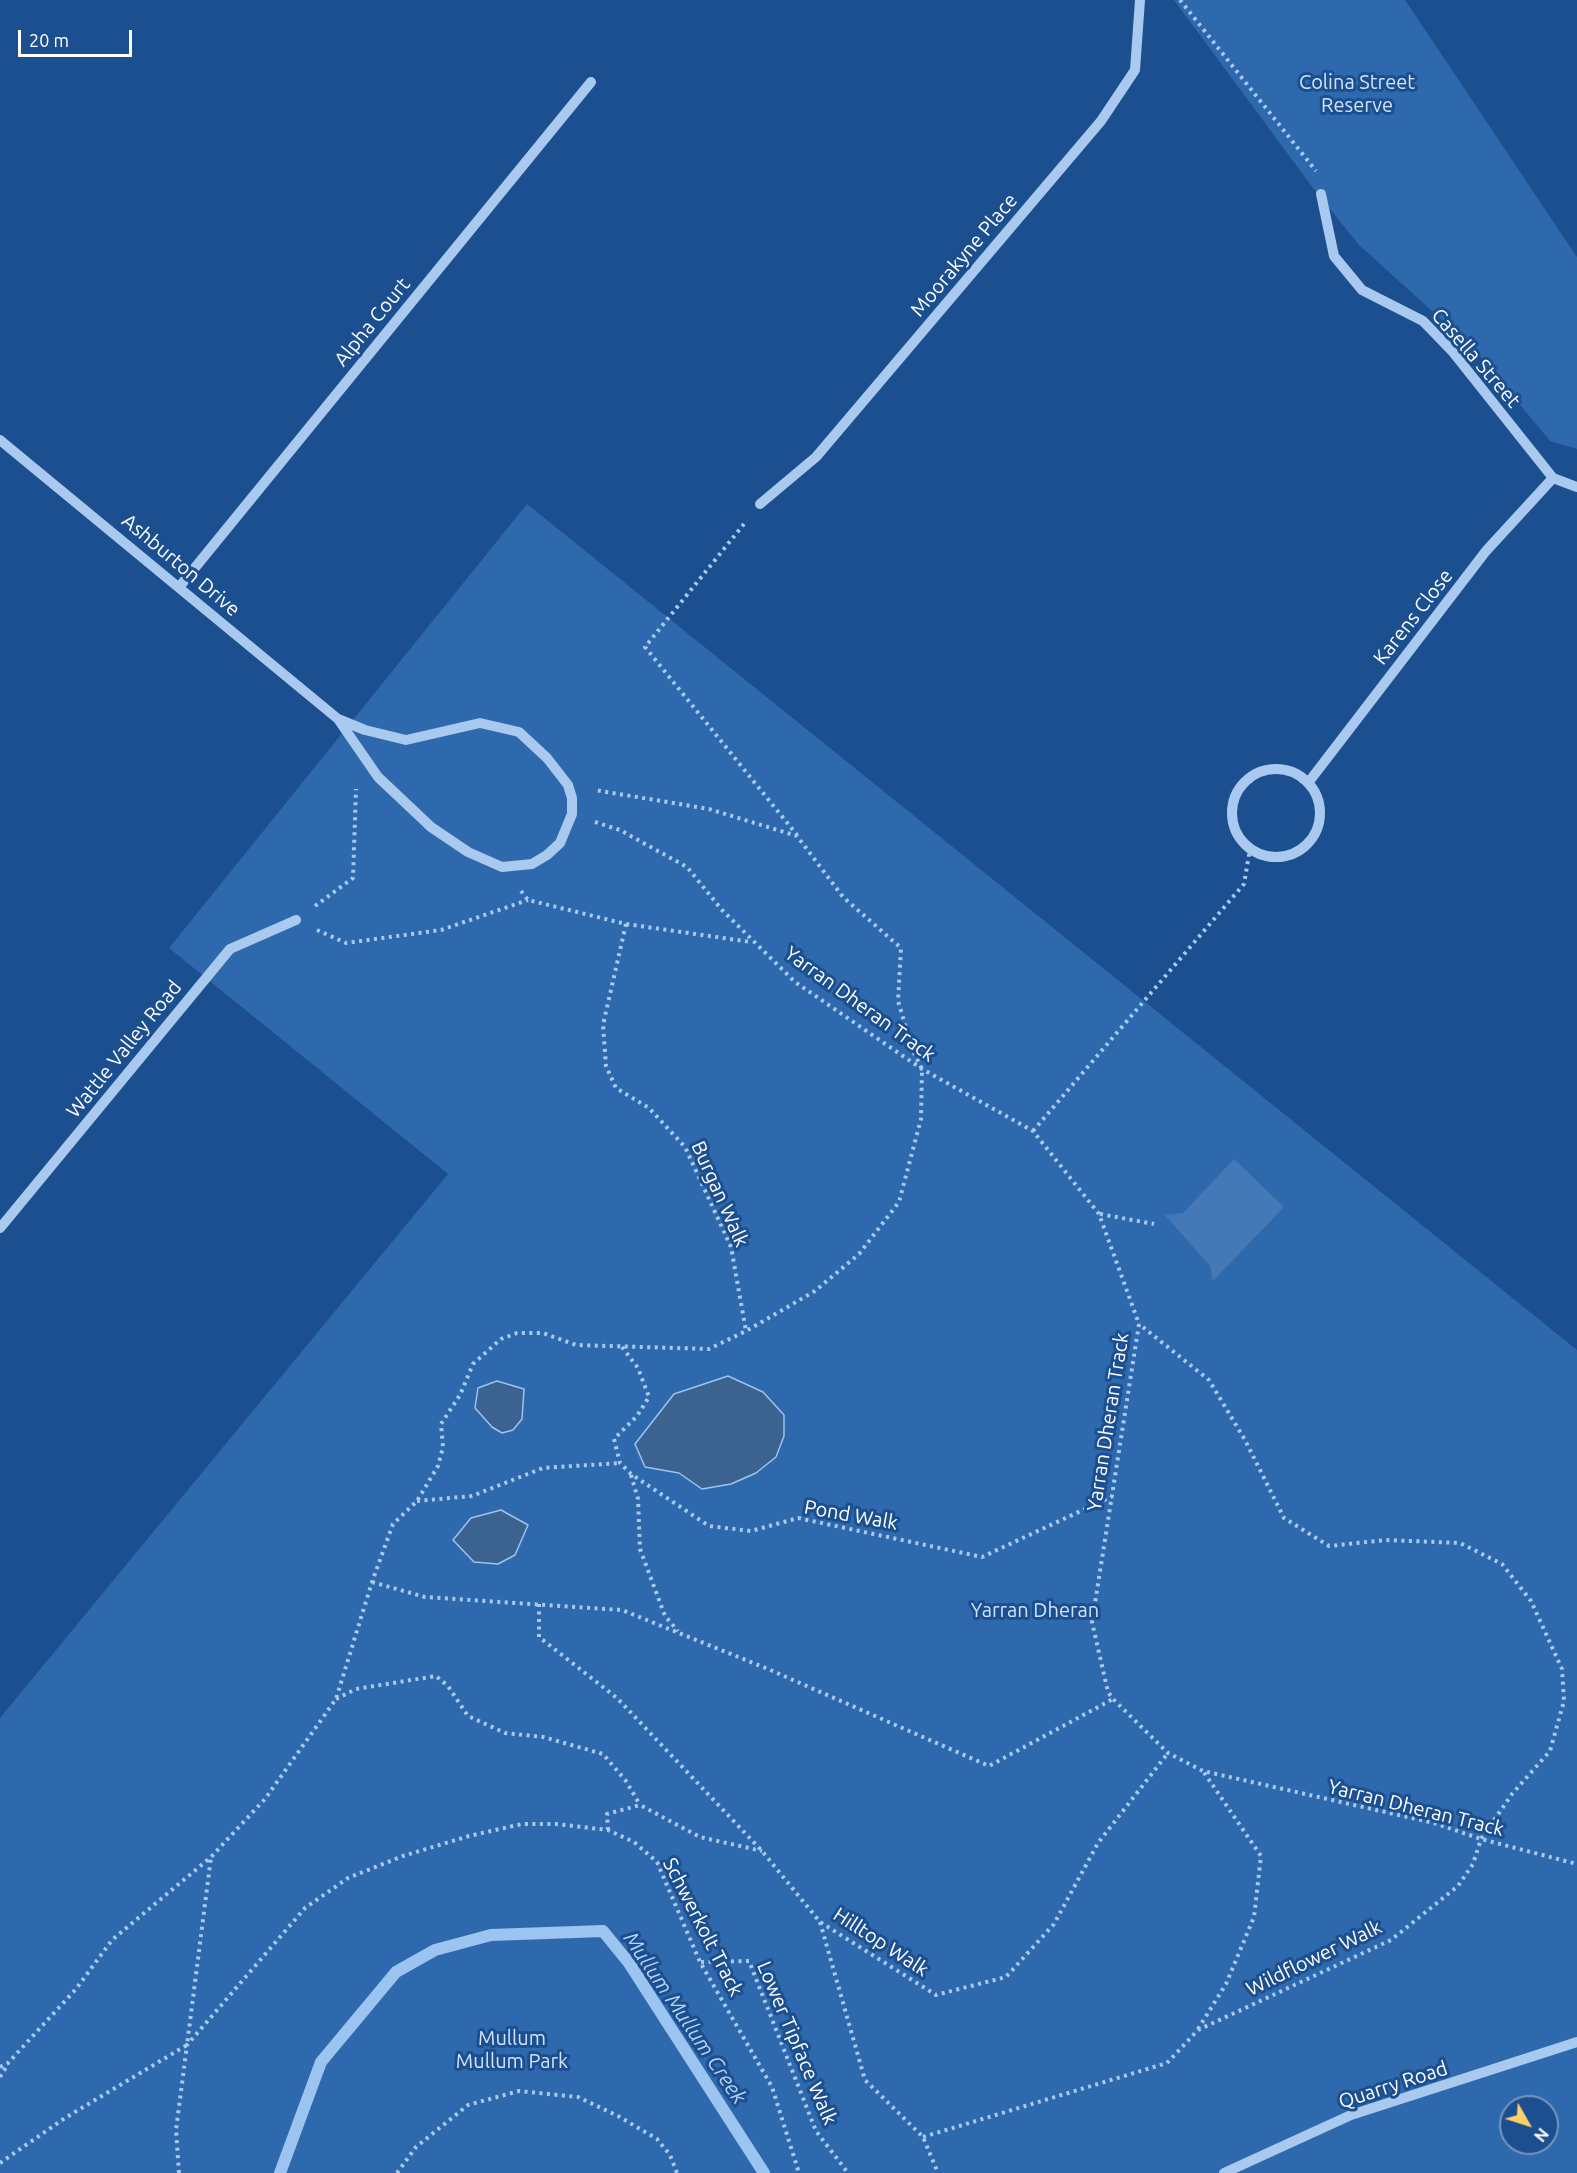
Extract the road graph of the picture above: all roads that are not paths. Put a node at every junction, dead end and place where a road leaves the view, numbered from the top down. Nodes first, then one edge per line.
1 (1140, 0) edge
2 (591, 82) dead end
3 (1321, 194) road end
4 (0, 440) edge
5 (1553, 478) junction
6 (1577, 487) edge
7 (760, 504) road end
8 (180, 586) junction
9 (338, 719) junction
10 (1308, 783) junction
11 (296, 920) road end
12 (0, 1228) edge
13 (1577, 2042) edge
14 (1224, 2173) edge

1 - 7 street, Moorakyne Place
2 - 8 street, Alpha Court
3 - 5 street, Casella Street
4 - 8 street, Ashburton Drive
5 - 6 street
5 - 10 street, Karens Close
8 - 9 street, Ashburton Drive
9 - 9 street, Ashburton Drive
10 - 10 street
11 - 12 street, Wattle Valley Road
13 - 14 street, Quarry Road

